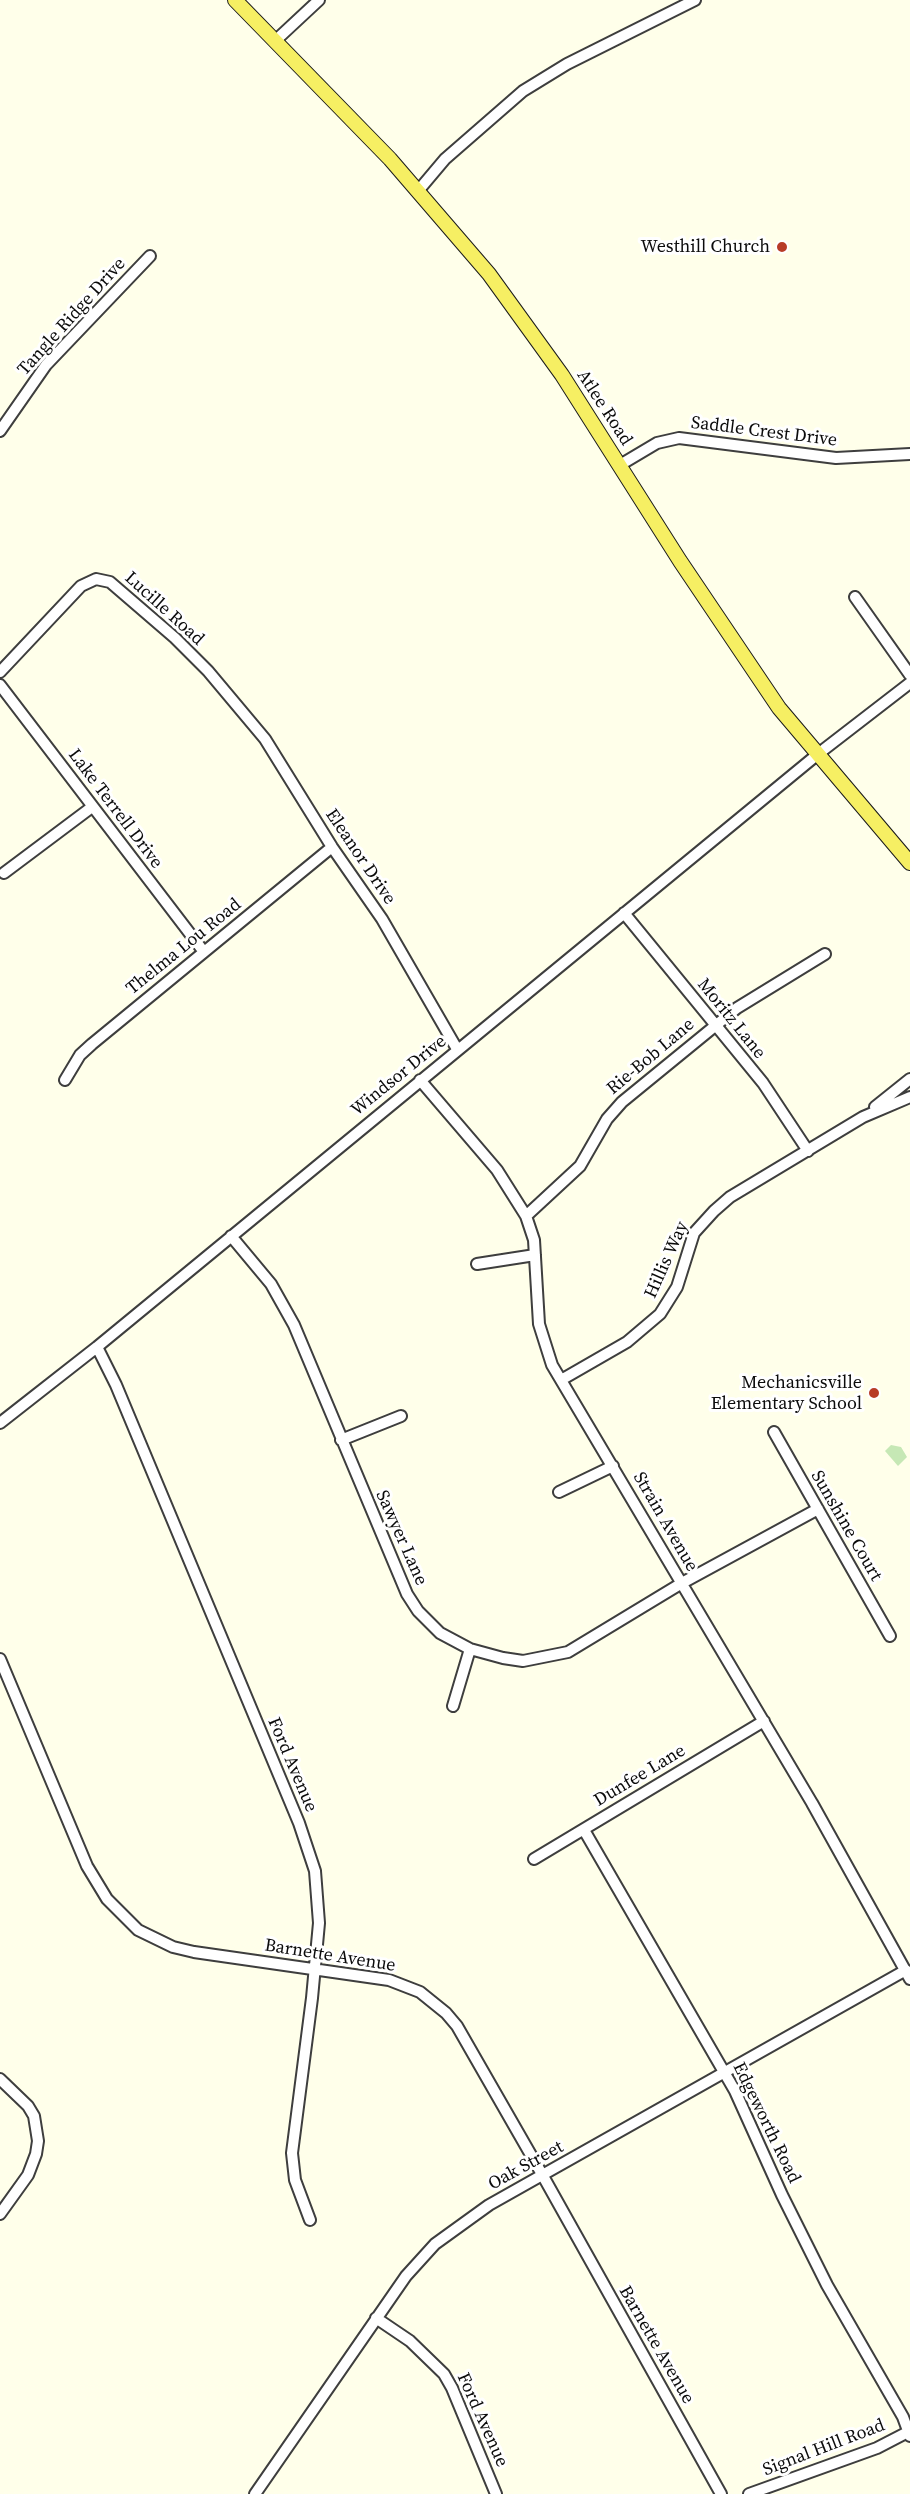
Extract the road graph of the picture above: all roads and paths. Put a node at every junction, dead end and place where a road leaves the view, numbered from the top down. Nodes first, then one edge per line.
1 (235, 0) edge
2 (319, 0) edge
3 (695, 0) edge
4 (275, 41) junction
5 (418, 191) junction
6 (150, 256) dead end
7 (0, 431) edge
8 (910, 454) edge
9 (620, 465) junction
10 (855, 597) dead end
11 (0, 672) edge
12 (910, 675) edge
13 (910, 683) edge
14 (0, 685) edge
15 (225, 690) joint
16 (818, 754) junction
17 (92, 807) junction
18 (332, 848) junction
19 (910, 862) edge
20 (4, 873) dead end
21 (624, 913) junction
22 (204, 952) junction
23 (825, 954) dead end
24 (715, 1025) junction
25 (457, 1049) junction
26 (910, 1079) edge
27 (65, 1080) dead end
28 (420, 1080) junction
29 (910, 1097) edge
30 (864, 1117) junction
31 (808, 1151) junction
32 (526, 1216) junction
33 (231, 1236) junction
34 (535, 1255) junction
35 (477, 1264) dead end
36 (98, 1347) junction
37 (561, 1380) junction
38 (401, 1416) dead end
39 (0, 1423) edge
40 (774, 1432) dead end
41 (341, 1440) junction
42 (613, 1466) junction
43 (560, 1492) dead end
44 (818, 1509) junction
45 (682, 1583) junction
46 (890, 1636) dead end
47 (470, 1649) junction
48 (0, 1659) edge
49 (453, 1706) dead end
50 (764, 1720) junction
51 (584, 1830) junction
52 (534, 1859) dead end
53 (315, 1969) junction
54 (908, 1975) edge
55 (724, 2073) junction
56 (0, 2079) edge
57 (543, 2176) junction
58 (0, 2214) edge
59 (310, 2220) dead end
60 (376, 2318) junction
61 (910, 2433) edge
62 (255, 2494) edge
63 (496, 2494) edge
64 (721, 2494) edge
65 (748, 2494) edge

1 - 4 main road, Atlee Road
2 - 4 street
3 - 5 street
4 - 5 main road, Atlee Road
5 - 9 main road, Atlee Road
6 - 7 street, Tangle Ridge Drive
8 - 9 street, Saddle Crest Drive
9 - 16 main road, Atlee Road
10 - 12 street
11 - 15 street, Lucille Road
13 - 16 street, Windsor Drive
14 - 17 street, Lake Terrell Drive
15 - 18 street, Eleanor Drive
16 - 19 main road, Atlee Road
16 - 21 street, Windsor Drive
17 - 20 street
17 - 22 street, Lake Terrell Drive
18 - 22 street, Thelma Lou Road
18 - 25 street, Eleanor Drive
21 - 24 street, Moritz Lane
21 - 25 street, Windsor Drive
22 - 27 street, Thelma Lou Road
23 - 24 street, Rie-Bob Lane
24 - 31 street, Moritz Lane
24 - 32 street, Rie-Bob Lane
25 - 28 street, Windsor Drive
26 - 30 street, Hillis Way
28 - 32 street, Strain Avenue
28 - 33 street, Windsor Drive
29 - 30 street, Hillis Way
30 - 31 street, Hillis Way
31 - 37 street, Hillis Way
32 - 34 street, Strain Avenue
33 - 36 street, Windsor Drive
33 - 41 street, Sawyer Lane
34 - 35 street
34 - 37 street, Strain Avenue
36 - 39 street, Windsor Drive
36 - 53 street, Ford Avenue
37 - 42 street, Strain Avenue
38 - 41 street
40 - 44 street, Sunshine Court
41 - 47 street, Sawyer Lane
42 - 43 street
42 - 45 street, Strain Avenue
44 - 45 street, Sawyer Lane
44 - 46 street, Sunshine Court
45 - 47 street, Sawyer Lane
45 - 50 street, Strain Avenue
47 - 49 street
48 - 53 street, Barnette Avenue
50 - 51 street, Dunfee Lane
50 - 54 street, Strain Avenue
51 - 52 street, Dunfee Lane
51 - 55 street, Edgeworth Road
53 - 57 street, Barnette Avenue
53 - 59 street, Ford Avenue
54 - 55 street, Oak Street
55 - 57 street, Oak Street
55 - 61 street, Edgeworth Road
56 - 58 street
57 - 60 street, Oak Street
57 - 64 street, Barnette Avenue
60 - 62 street, Oak Street
60 - 63 street, Ford Avenue
61 - 65 street, Signal Hill Road

